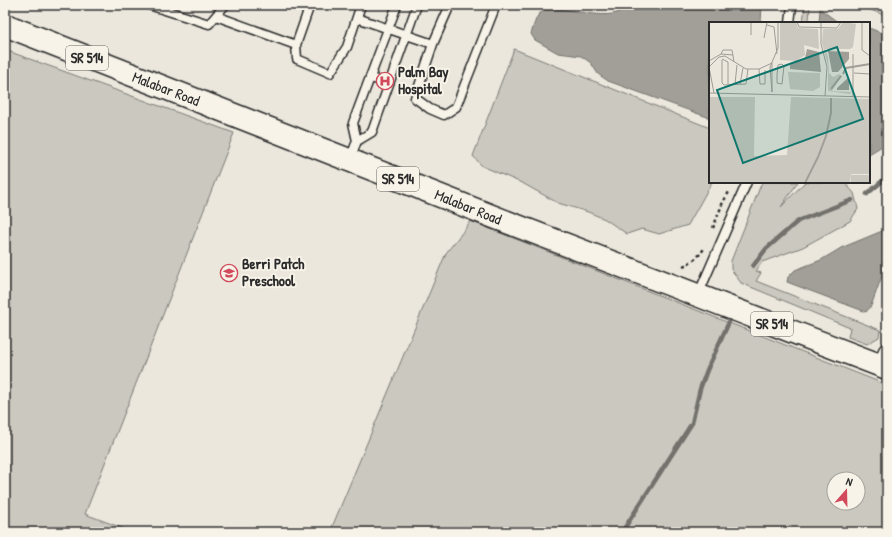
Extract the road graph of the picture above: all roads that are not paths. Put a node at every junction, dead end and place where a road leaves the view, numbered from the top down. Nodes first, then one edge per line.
1 (149, 5) edge
2 (225, 5) edge
3 (310, 5) edge
4 (361, 5) edge
5 (397, 5) edge
6 (417, 5) edge
7 (450, 5) edge
8 (496, 5) edge
9 (792, 5) edge
10 (173, 9) edge
11 (216, 16) junction
12 (357, 18) junction
13 (790, 22) edge
14 (5, 26) edge
15 (388, 28) junction
16 (406, 34) junction
17 (433, 44) junction
18 (296, 45) junction
19 (370, 78) junction
20 (389, 83) junction
21 (354, 151) junction
22 (747, 183) edge
23 (698, 296) junction
24 (885, 362) edge

1 - 10 lane
2 - 11 lane
3 - 18 lane
4 - 12 lane
5 - 15 lane
6 - 16 lane
7 - 17 lane
8 - 17 lane
9 - 13 lane
10 - 11 lane
11 - 18 lane
12 - 15 lane
12 - 18 lane
14 - 21 main road, Malabar Road / SR 514
15 - 16 lane
15 - 19 lane
16 - 17 lane
16 - 20 lane
19 - 20 lane
19 - 21 lane
20 - 21 lane
21 - 23 main road, Malabar Road / SR 514
22 - 23 lane
23 - 24 main road, Malabar Road / SR 514

